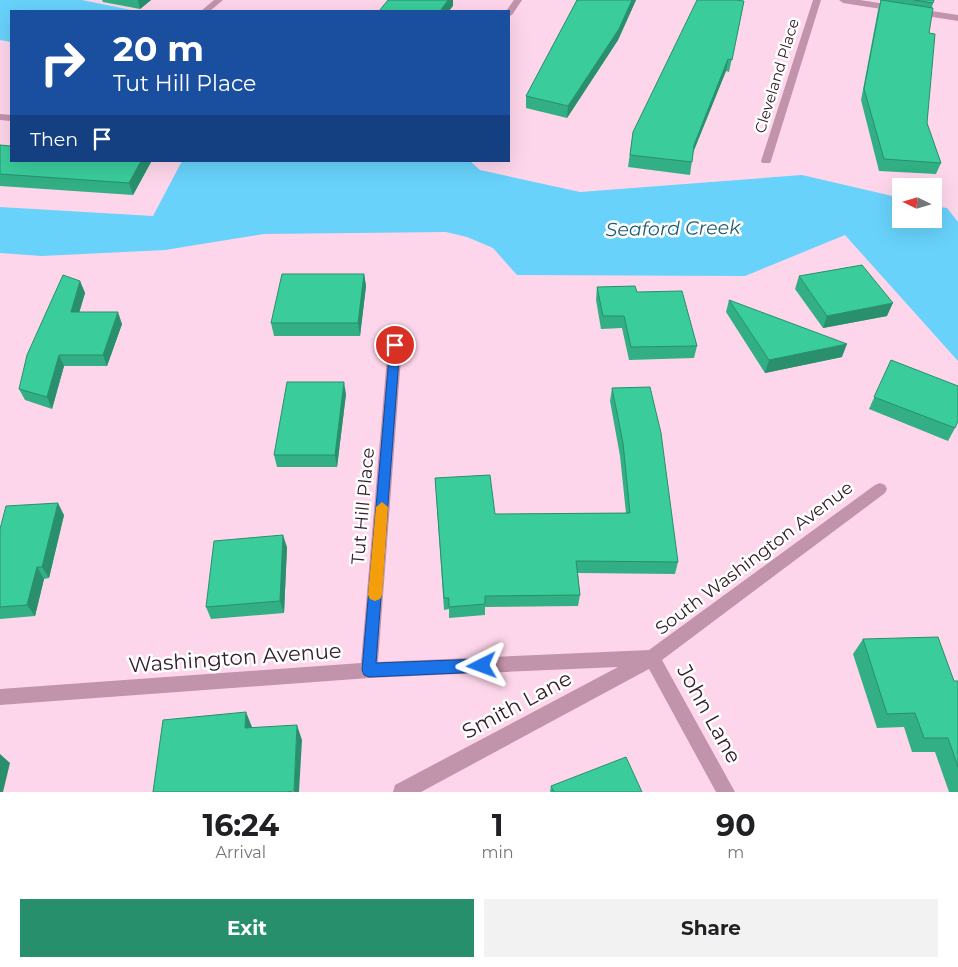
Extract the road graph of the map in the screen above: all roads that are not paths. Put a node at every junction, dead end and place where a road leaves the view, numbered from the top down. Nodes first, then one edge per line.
1 (219, 0) edge
2 (518, 0) edge
3 (817, 0) edge
4 (843, 0) edge
5 (207, 10) edge
6 (510, 12) edge
7 (958, 18) edge
8 (766, 161) dead end
9 (395, 345) dead end
10 (880, 489) dead end
11 (652, 658) junction
12 (369, 670) junction
13 (0, 697) edge
14 (402, 792) edge
15 (726, 792) edge

1 - 5 street
2 - 6 street
3 - 8 street, Cleveland Place
4 - 7 street
9 - 12 street, Tut Hill Place
10 - 11 street, South Washington Avenue
11 - 12 street, Washington Avenue
11 - 14 street, Smith Lane
11 - 15 street, John Lane
12 - 13 street, Washington Avenue

